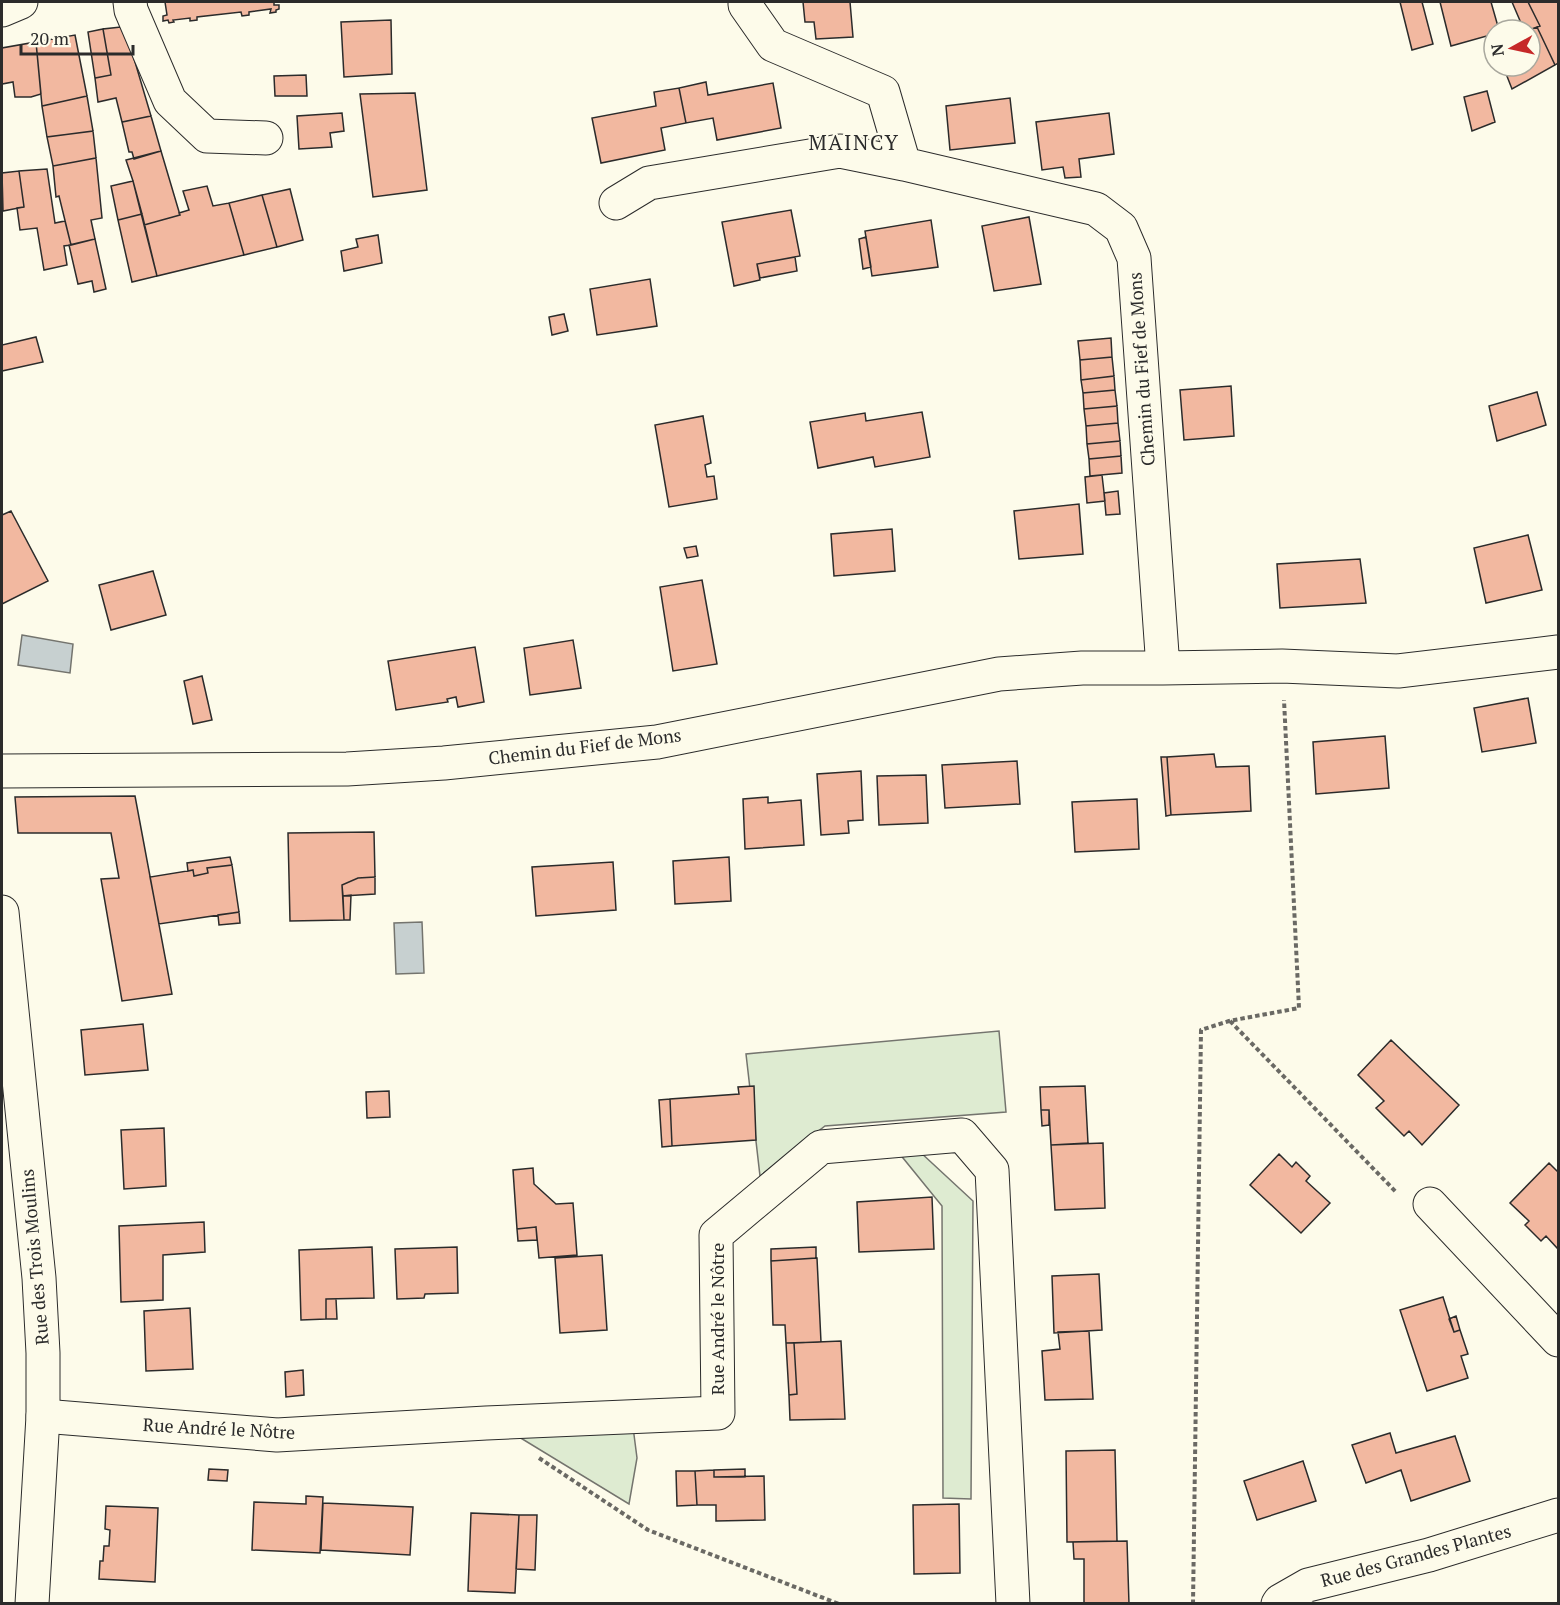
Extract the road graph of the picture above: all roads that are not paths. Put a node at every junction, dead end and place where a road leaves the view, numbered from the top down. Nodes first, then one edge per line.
1 (21, 2) edge
2 (130, 2) edge
3 (745, 2) edge
4 (2, 10) edge
5 (266, 138) dead end
6 (904, 164) junction
7 (616, 203) dead end
8 (1558, 652) edge
9 (1163, 668) junction
10 (2, 771) edge
11 (2, 912) edge
12 (1430, 1204) road end
13 (1558, 1340) edge
14 (43, 1416) junction
15 (1558, 1515) edge
16 (32, 1604) edge
17 (1013, 1604) edge
18 (1278, 1604) edge

1 - 4 street
2 - 5 street
3 - 6 street
6 - 7 street, Chemin du Fief de Mons
6 - 9 street, Chemin du Fief de Mons
8 - 9 street, Chemin du Fief de Mons
9 - 10 street, Chemin du Fief de Mons
11 - 14 street, Rue des Trois Moulins
12 - 13 street
14 - 16 street, Rue des Trois Moulins
14 - 17 street, Rue André le Nôtre
15 - 18 street, Rue des Grandes Plantes

